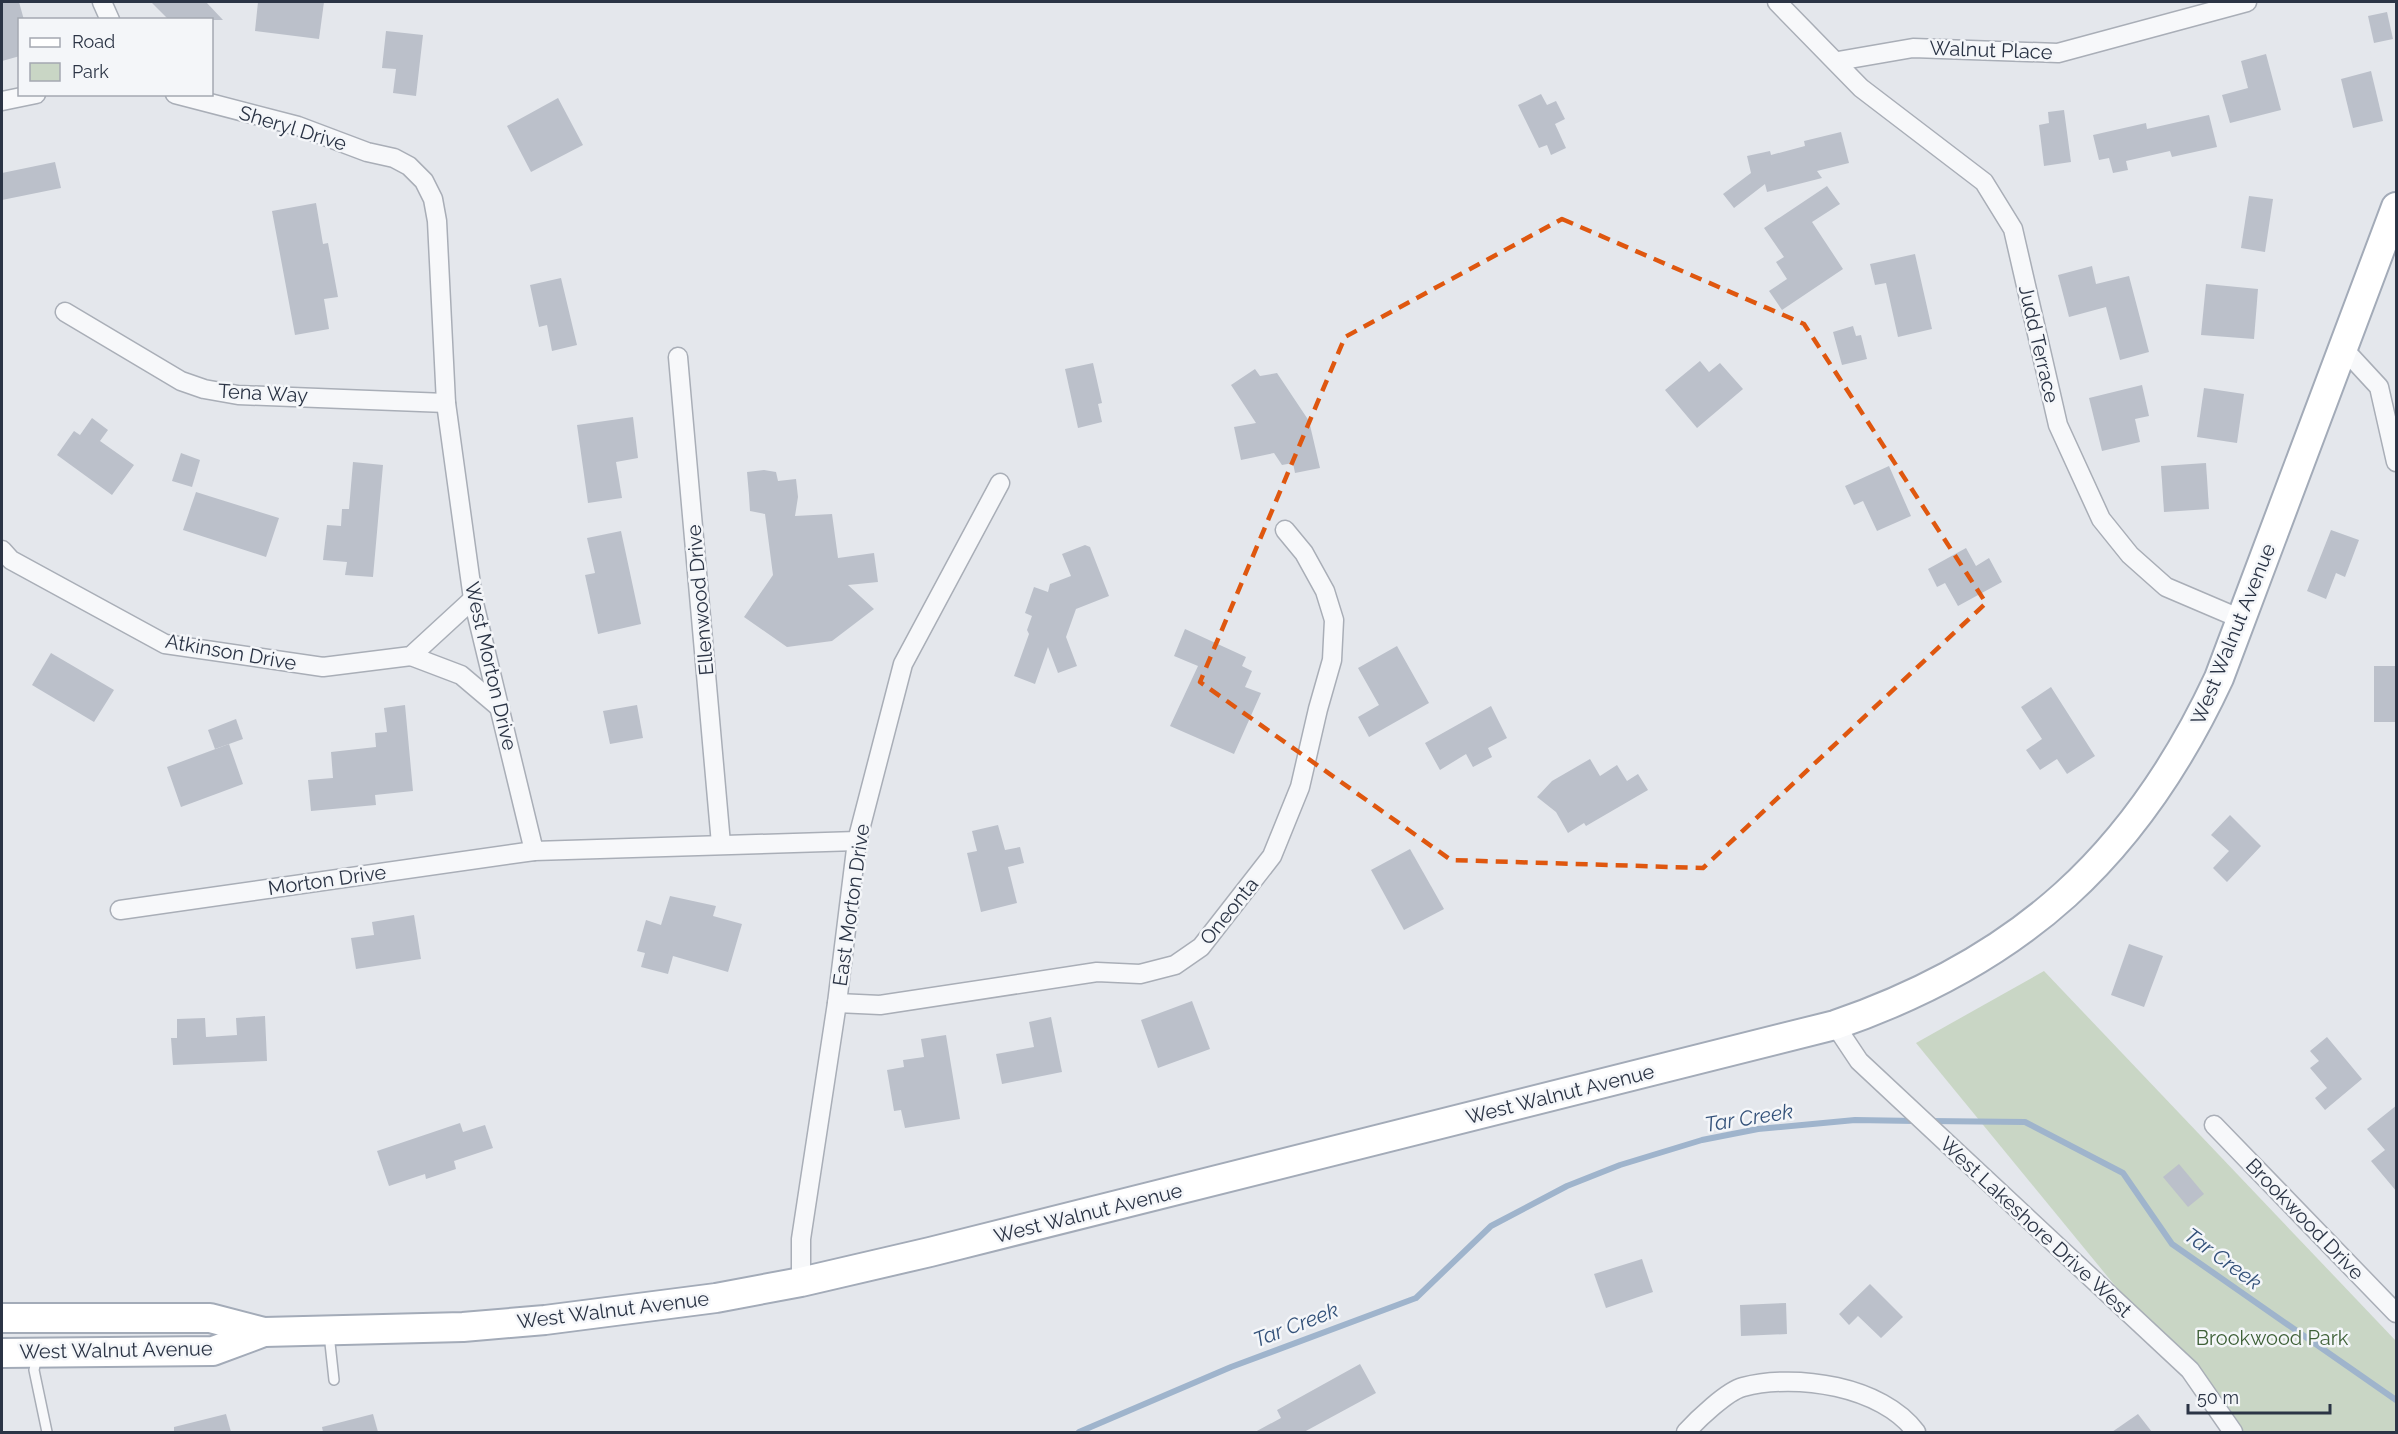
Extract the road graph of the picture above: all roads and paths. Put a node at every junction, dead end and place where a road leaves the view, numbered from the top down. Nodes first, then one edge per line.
1 (102, 2) edge
2 (1777, 2) edge
3 (2247, 2) edge
4 (109, 18) edge
5 (1838, 61) junction
6 (25, 96) edge
7 (183, 96) edge
8 (2, 100) edge
9 (409, 166) joint
10 (2397, 207) edge
11 (65, 312) dead end
12 (2342, 347) junction
13 (678, 357) dead end
14 (446, 403) junction
15 (2397, 462) edge
16 (1000, 483) dead end
17 (1285, 530) dead end
18 (2, 550) edge
19 (473, 599) junction
20 (2241, 620) junction
21 (411, 656) junction
22 (500, 708) junction
23 (857, 841) junction
24 (721, 844) junction
25 (534, 850) junction
26 (120, 910) dead end
27 (837, 1003) junction
28 (1835, 1025) junction
29 (2214, 1125) dead end
30 (801, 1282) junction
31 (2397, 1313) edge
32 (2, 1318) edge
33 (328, 1331) junction
34 (264, 1332) junction
35 (38, 1352) junction
36 (2, 1353) edge
37 (334, 1380) dead end
38 (48, 1432) edge
39 (1686, 1432) edge
40 (1916, 1432) edge
41 (2233, 1432) edge

1 - 4 street
2 - 5 street, Judd Terrace
3 - 5 street, Walnut Place
5 - 20 street, Judd Terrace
6 - 8 street
7 - 9 street, Sheryl Drive
9 - 14 street, West Morton Drive
10 - 12 main road, West Walnut Avenue
11 - 14 street, Tena Way
12 - 15 street
12 - 20 main road, West Walnut Avenue
13 - 24 street, Ellenwood Drive
14 - 19 street, West Morton Drive
16 - 23 street, East Morton Drive
17 - 27 street, Oneonta
18 - 21 street, Atkinson Drive
19 - 21 street
19 - 22 street, West Morton Drive
20 - 28 main road, West Walnut Avenue
21 - 22 street, Atkinson Drive
22 - 25 street, West Morton Drive
23 - 24 street
23 - 27 street, East Morton Drive
24 - 25 street
25 - 26 street, Morton Drive
27 - 30 street, East Morton Drive
28 - 30 main road, West Walnut Avenue
28 - 41 street, West Lakeshore Drive West
29 - 31 street, Brookwood Drive
30 - 33 main road, West Walnut Avenue
32 - 34 main road, West Walnut Avenue
33 - 34 main road, West Walnut Avenue
33 - 37 lane
34 - 35 main road, West Walnut Avenue
35 - 36 main road, West Walnut Avenue
35 - 38 lane
39 - 40 street

